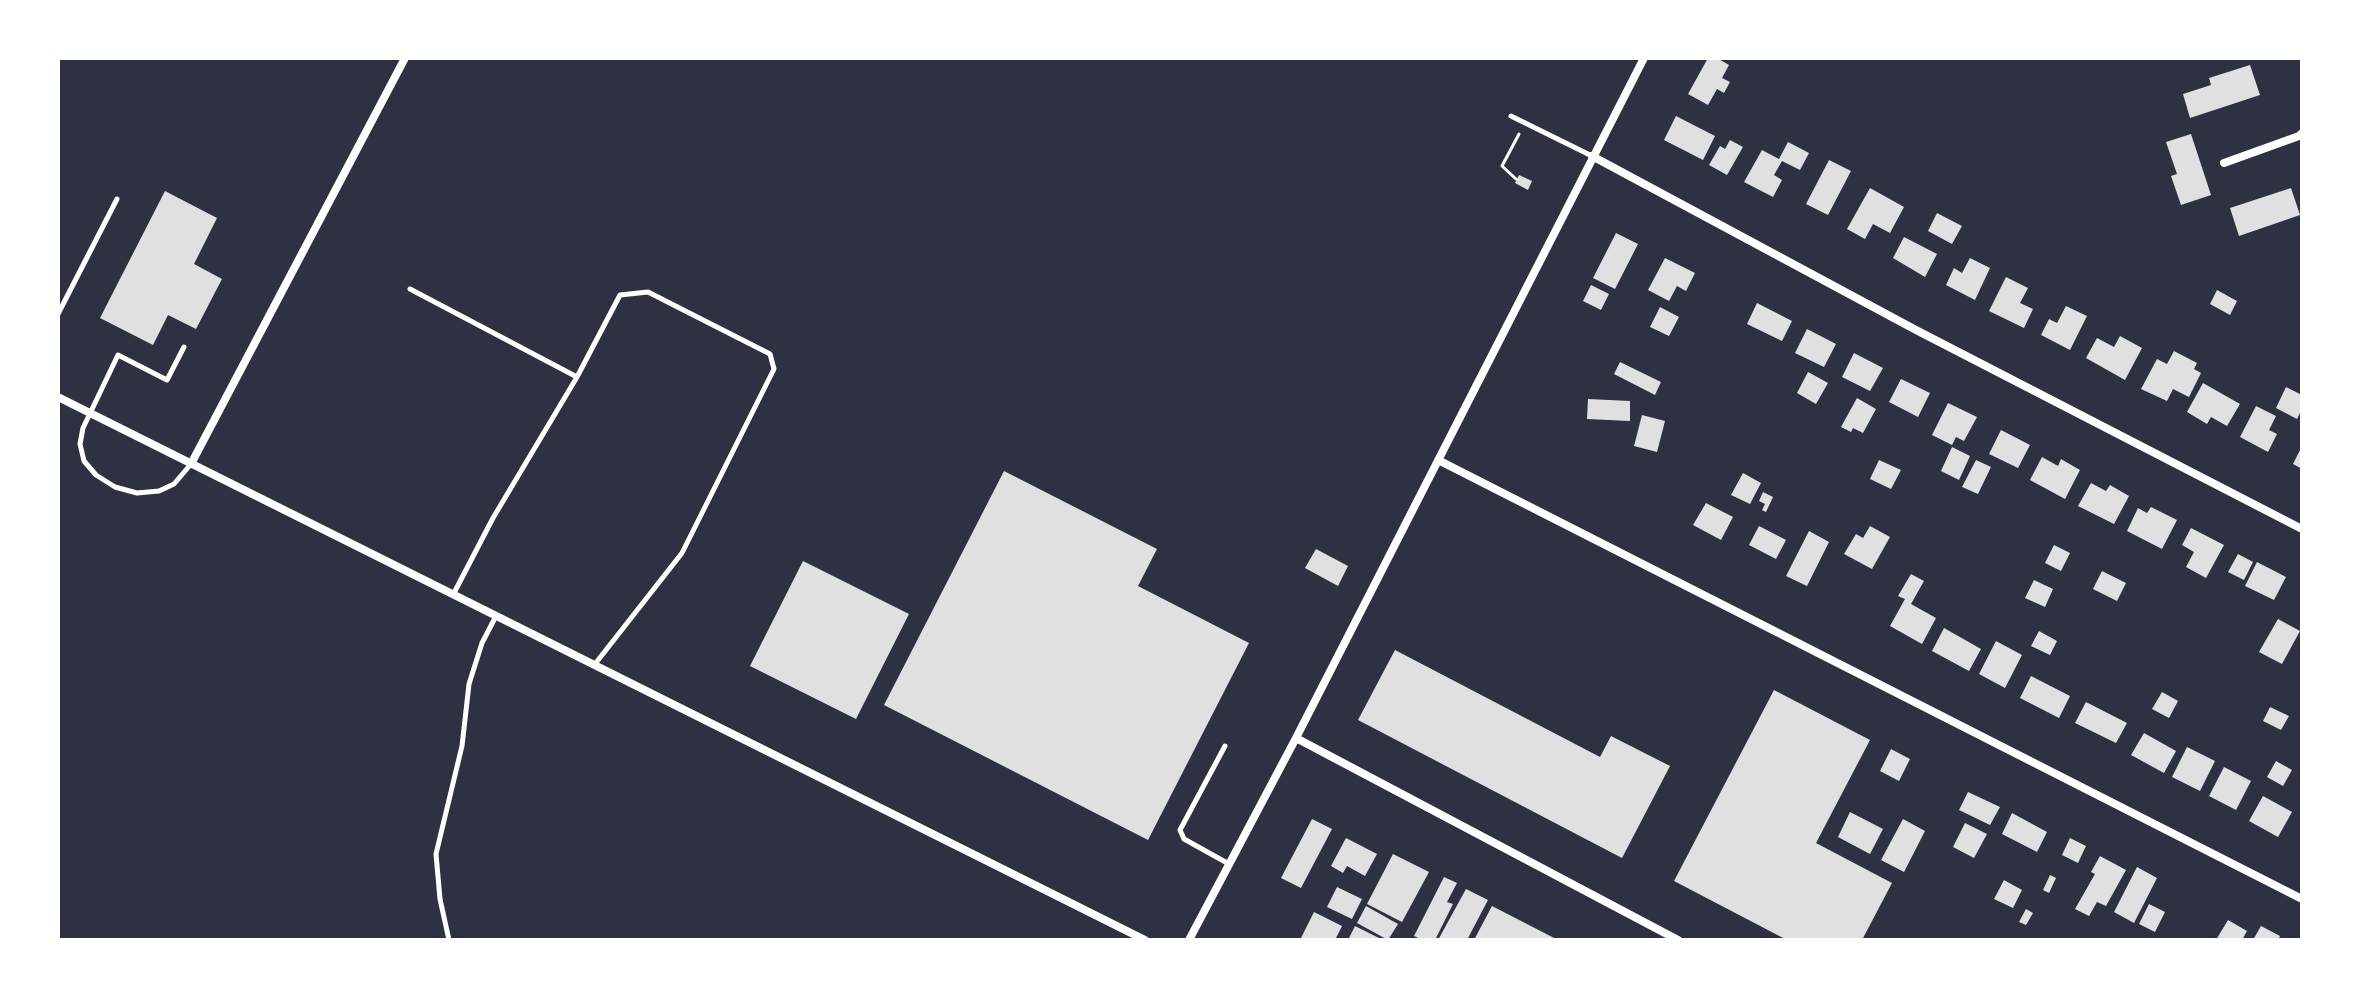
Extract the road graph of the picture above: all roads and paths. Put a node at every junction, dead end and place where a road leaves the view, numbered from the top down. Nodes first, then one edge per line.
1 (405, 58) edge
2 (1644, 58) edge
3 (1511, 116) dead end
4 (1520, 132) dead end
5 (2301, 136) edge
6 (1592, 156) junction
7 (2224, 163) dead end
8 (1516, 179) dead end
9 (117, 199) dead end
10 (410, 289) dead end
11 (58, 314) edge
12 (184, 347) dead end
13 (577, 377) junction
14 (58, 397) edge
15 (90, 413) junction
16 (1438, 460) junction
17 (191, 464) junction
18 (2302, 529) edge
19 (454, 593) junction
20 (496, 616) junction
21 (594, 665) junction
22 (1296, 738) junction
23 (1225, 746) dead end
24 (1229, 864) junction
25 (2302, 899) edge
26 (449, 940) edge
27 (1145, 940) edge
28 (1189, 940) edge
29 (1678, 940) edge

1 - 17 street
2 - 6 street
3 - 6 lane
4 - 8 path
5 - 7 street
6 - 16 street
6 - 18 street
9 - 11 lane
10 - 13 lane
12 - 15 lane
13 - 19 lane
13 - 21 lane
14 - 15 street
15 - 17 street
15 - 17 lane
16 - 22 street
16 - 25 street
17 - 19 street
19 - 20 street
20 - 21 street
20 - 26 lane
21 - 27 street
22 - 24 street
22 - 29 street
23 - 24 lane
24 - 28 street

